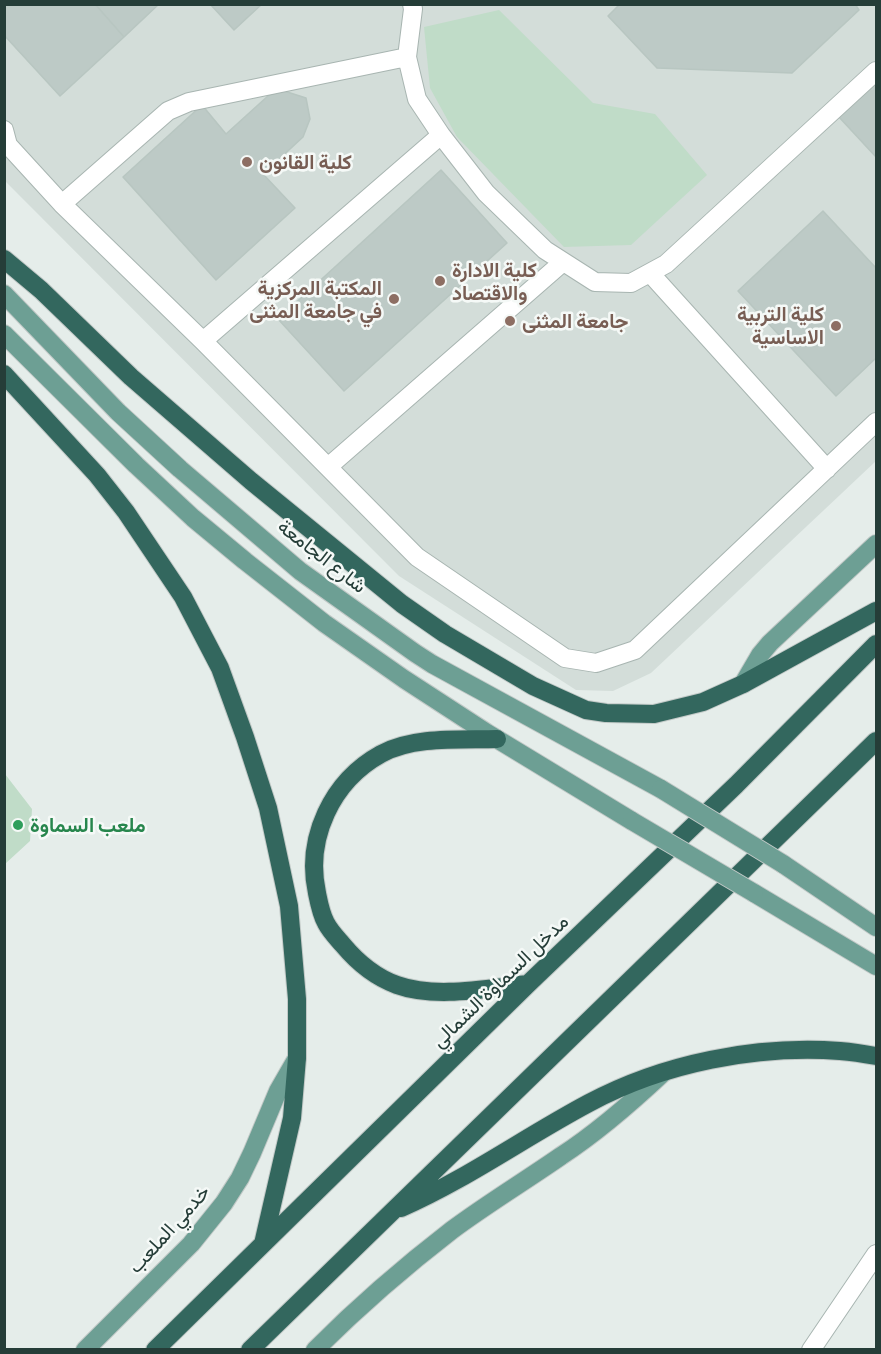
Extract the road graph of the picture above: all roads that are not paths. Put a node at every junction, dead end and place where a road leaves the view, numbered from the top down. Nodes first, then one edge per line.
1 (412, 4) edge
2 (407, 57) junction
3 (876, 71) edge
4 (4, 130) edge
5 (441, 135) junction
6 (62, 204) junction
7 (4, 259) edge
8 (563, 262) junction
9 (650, 273) junction
10 (4, 294) edge
11 (4, 334) edge
12 (203, 341) junction
13 (4, 374) edge
14 (876, 422) edge
15 (328, 467) junction
16 (827, 469) junction
17 (876, 544) edge
18 (876, 610) edge
19 (876, 644) edge
20 (743, 684) junction
21 (498, 739) junction
22 (876, 741) edge
23 (869, 752) edge
24 (876, 927) edge
25 (876, 966) edge
26 (528, 984) junction
27 (876, 1056) edge
28 (297, 1058) junction
29 (663, 1073) junction
30 (389, 1214) junction
31 (263, 1244) junction
32 (876, 1254) edge
33 (85, 1350) edge
34 (155, 1350) edge
35 (250, 1350) edge
36 (315, 1350) edge
37 (811, 1350) edge

1 - 2 street
2 - 5 street
2 - 6 street
3 - 9 street
4 - 6 street
5 - 8 street
5 - 12 street
6 - 12 street
7 - 20 highway
8 - 9 street
8 - 15 street
9 - 16 street
10 - 24 main road, شارع الجامعة, bridge
11 - 21 main road
12 - 15 street
13 - 28 highway
14 - 16 street
15 - 16 street
17 - 20 main road
18 - 20 highway
19 - 26 highway, مدخل السماوة الشمالي
21 - 25 main road, bridge
21 - 26 highway
22 - 23 highway
23 - 30 highway
26 - 31 highway, مدخل السماوة الشمالي
27 - 29 highway
28 - 31 highway
28 - 33 main road, خدمي الملعب
29 - 30 highway
29 - 36 main road
30 - 35 highway
31 - 34 highway, مدخل السماوة الشمالي
32 - 37 street

